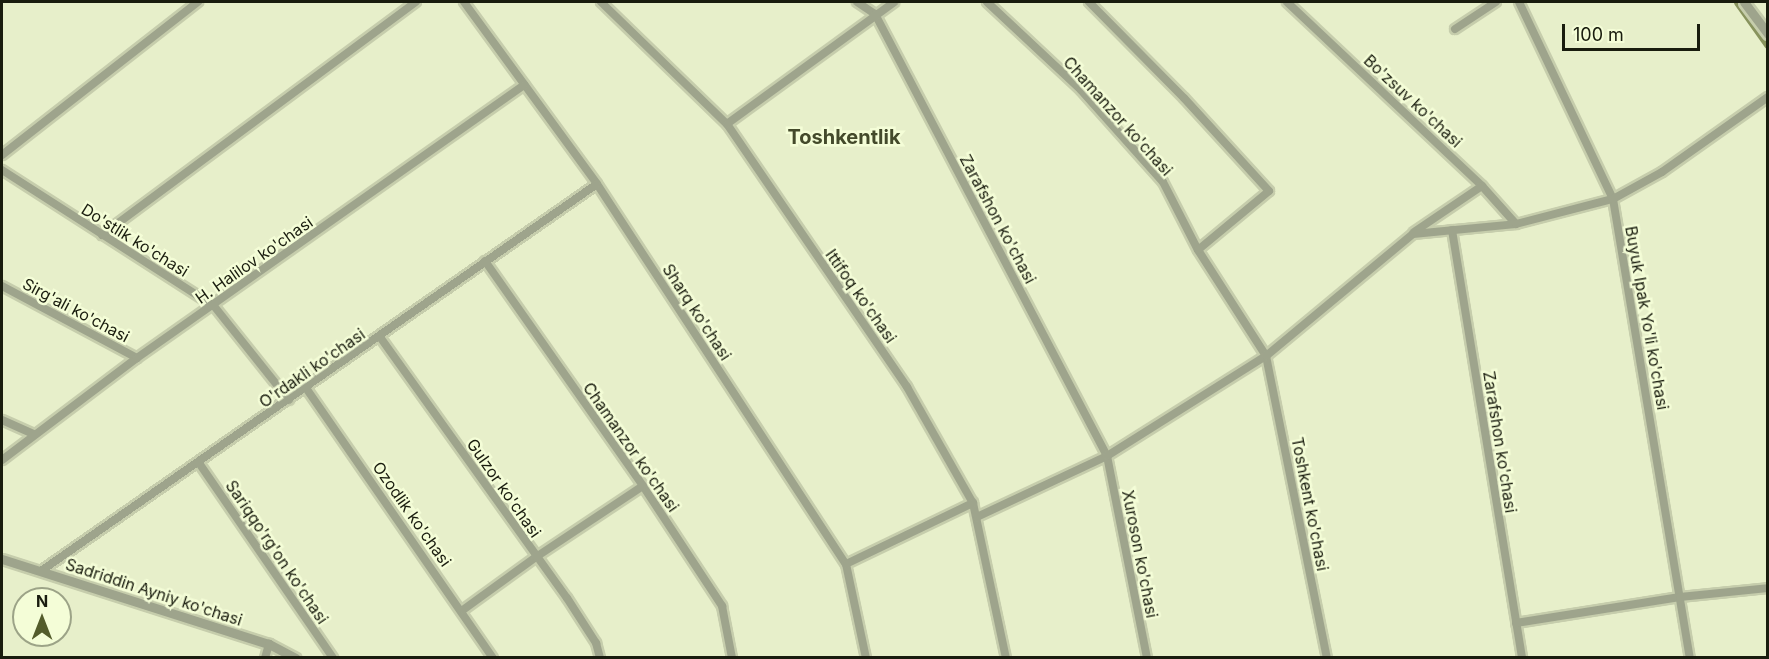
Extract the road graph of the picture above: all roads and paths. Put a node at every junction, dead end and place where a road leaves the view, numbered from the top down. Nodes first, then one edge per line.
1 (198, 2) edge
2 (416, 2) edge
3 (464, 2) edge
4 (601, 2) edge
5 (857, 2) edge
6 (894, 2) edge
7 (987, 2) edge
8 (1089, 2) edge
9 (1287, 2) edge
10 (1496, 2) edge
11 (1520, 2) edge
12 (1744, 2) edge
13 (875, 14) junction
14 (1455, 29) dead end
15 (1767, 34) edge
16 (525, 85) junction
17 (1767, 97) edge
18 (726, 124) junction
19 (2, 155) edge
20 (2, 170) edge
21 (597, 184) junction
22 (1482, 186) junction
23 (1613, 198) junction
24 (1516, 224) junction
25 (1452, 230) junction
26 (1413, 234) junction
27 (102, 235) junction
28 (1198, 250) junction
29 (484, 261) junction
30 (2, 286) edge
31 (214, 306) junction
32 (380, 337) junction
33 (1266, 356) junction
34 (137, 358) junction
35 (306, 388) junction
36 (290, 400) junction
37 (2, 420) edge
38 (34, 434) junction
39 (1107, 456) junction
40 (2, 460) edge
41 (199, 463) junction
42 (643, 486) junction
43 (973, 502) junction
44 (977, 517) junction
45 (536, 556) junction
46 (2, 559) edge
47 (846, 564) junction
48 (40, 571) junction
49 (1767, 588) edge
50 (1680, 597) junction
51 (463, 610) junction
52 (1516, 623) junction
53 (269, 644) junction
54 (265, 657) edge
55 (295, 657) edge
56 (333, 657) edge
57 (493, 657) edge
58 (600, 657) edge
59 (732, 657) edge
60 (866, 657) edge
61 (1006, 657) edge
62 (1147, 657) edge
63 (1327, 657) edge
64 (1522, 657) edge
65 (1690, 657) edge

1 - 19 street
2 - 27 street
3 - 16 street, Sharq ko'chasi
4 - 18 street, Ittifoq ko'chasi
5 - 13 street, Zarafshon ko'chasi
6 - 13 street
7 - 28 street, Chamanzor ko'chasi
8 - 28 street
9 - 22 street, Bo'zsuv ko'chasi
10 - 14 street
11 - 23 street, Buyuk Ipak Yo'li ko'chasi
12 - 15 street
13 - 18 street
13 - 39 street, Zarafshon ko'chasi
16 - 21 street, Sharq ko'chasi
16 - 31 street, H. Halilov ko'chasi
17 - 23 street
18 - 43 street, Ittifoq ko'chasi
20 - 27 street, Do'stlik ko'chasi
21 - 29 street, O'rdakli ko'chasi
21 - 47 street, Sharq ko'chasi
22 - 24 street, Bo'zsuv ko'chasi
22 - 26 street
23 - 24 street
23 - 50 street, Buyuk Ipak Yo'li ko'chasi
24 - 25 street
25 - 26 street
25 - 52 street, Zarafshon ko'chasi
26 - 33 street
27 - 31 street, Do'stlik ko'chasi
28 - 33 street, Chamanzor ko'chasi
29 - 32 street, O'rdakli ko'chasi
29 - 42 street, Chamanzor ko'chasi
30 - 34 street, Sirg'ali ko'chasi
31 - 34 street, H. Halilov ko'chasi
31 - 36 street, Do'stlik ko'chasi
32 - 35 street, O'rdakli ko'chasi
32 - 45 street, Gulzor ko'chasi
33 - 39 street
33 - 63 street, Toshkent ko'chasi
34 - 38 street, H. Halilov ko'chasi
35 - 36 street, O'rdakli ko'chasi
35 - 51 street, Ozodlik ko'chasi
36 - 41 street, O'rdakli ko'chasi
37 - 38 street
38 - 40 street, H. Halilov ko'chasi
39 - 44 street
39 - 62 street, Xuroson ko'chasi
41 - 48 street, O'rdakli ko'chasi
41 - 56 street, Sariqqo'rg'on ko'chasi
42 - 45 street
42 - 59 street, Chamanzor ko'chasi
43 - 44 street, Ittifoq ko'chasi
43 - 47 street
44 - 61 street, Ittifoq ko'chasi
45 - 51 street
45 - 58 street, Gulzor ko'chasi
46 - 48 street, Sadriddin Ayniy ko'chasi
47 - 60 street, Sharq ko'chasi
48 - 53 street, Sadriddin Ayniy ko'chasi
49 - 50 street
50 - 52 street
50 - 65 street, Buyuk Ipak Yo'li ko'chasi
51 - 57 street, Ozodlik ko'chasi
52 - 64 street, Zarafshon ko'chasi
53 - 54 street
53 - 55 street, Sadriddin Ayniy ko'chasi

